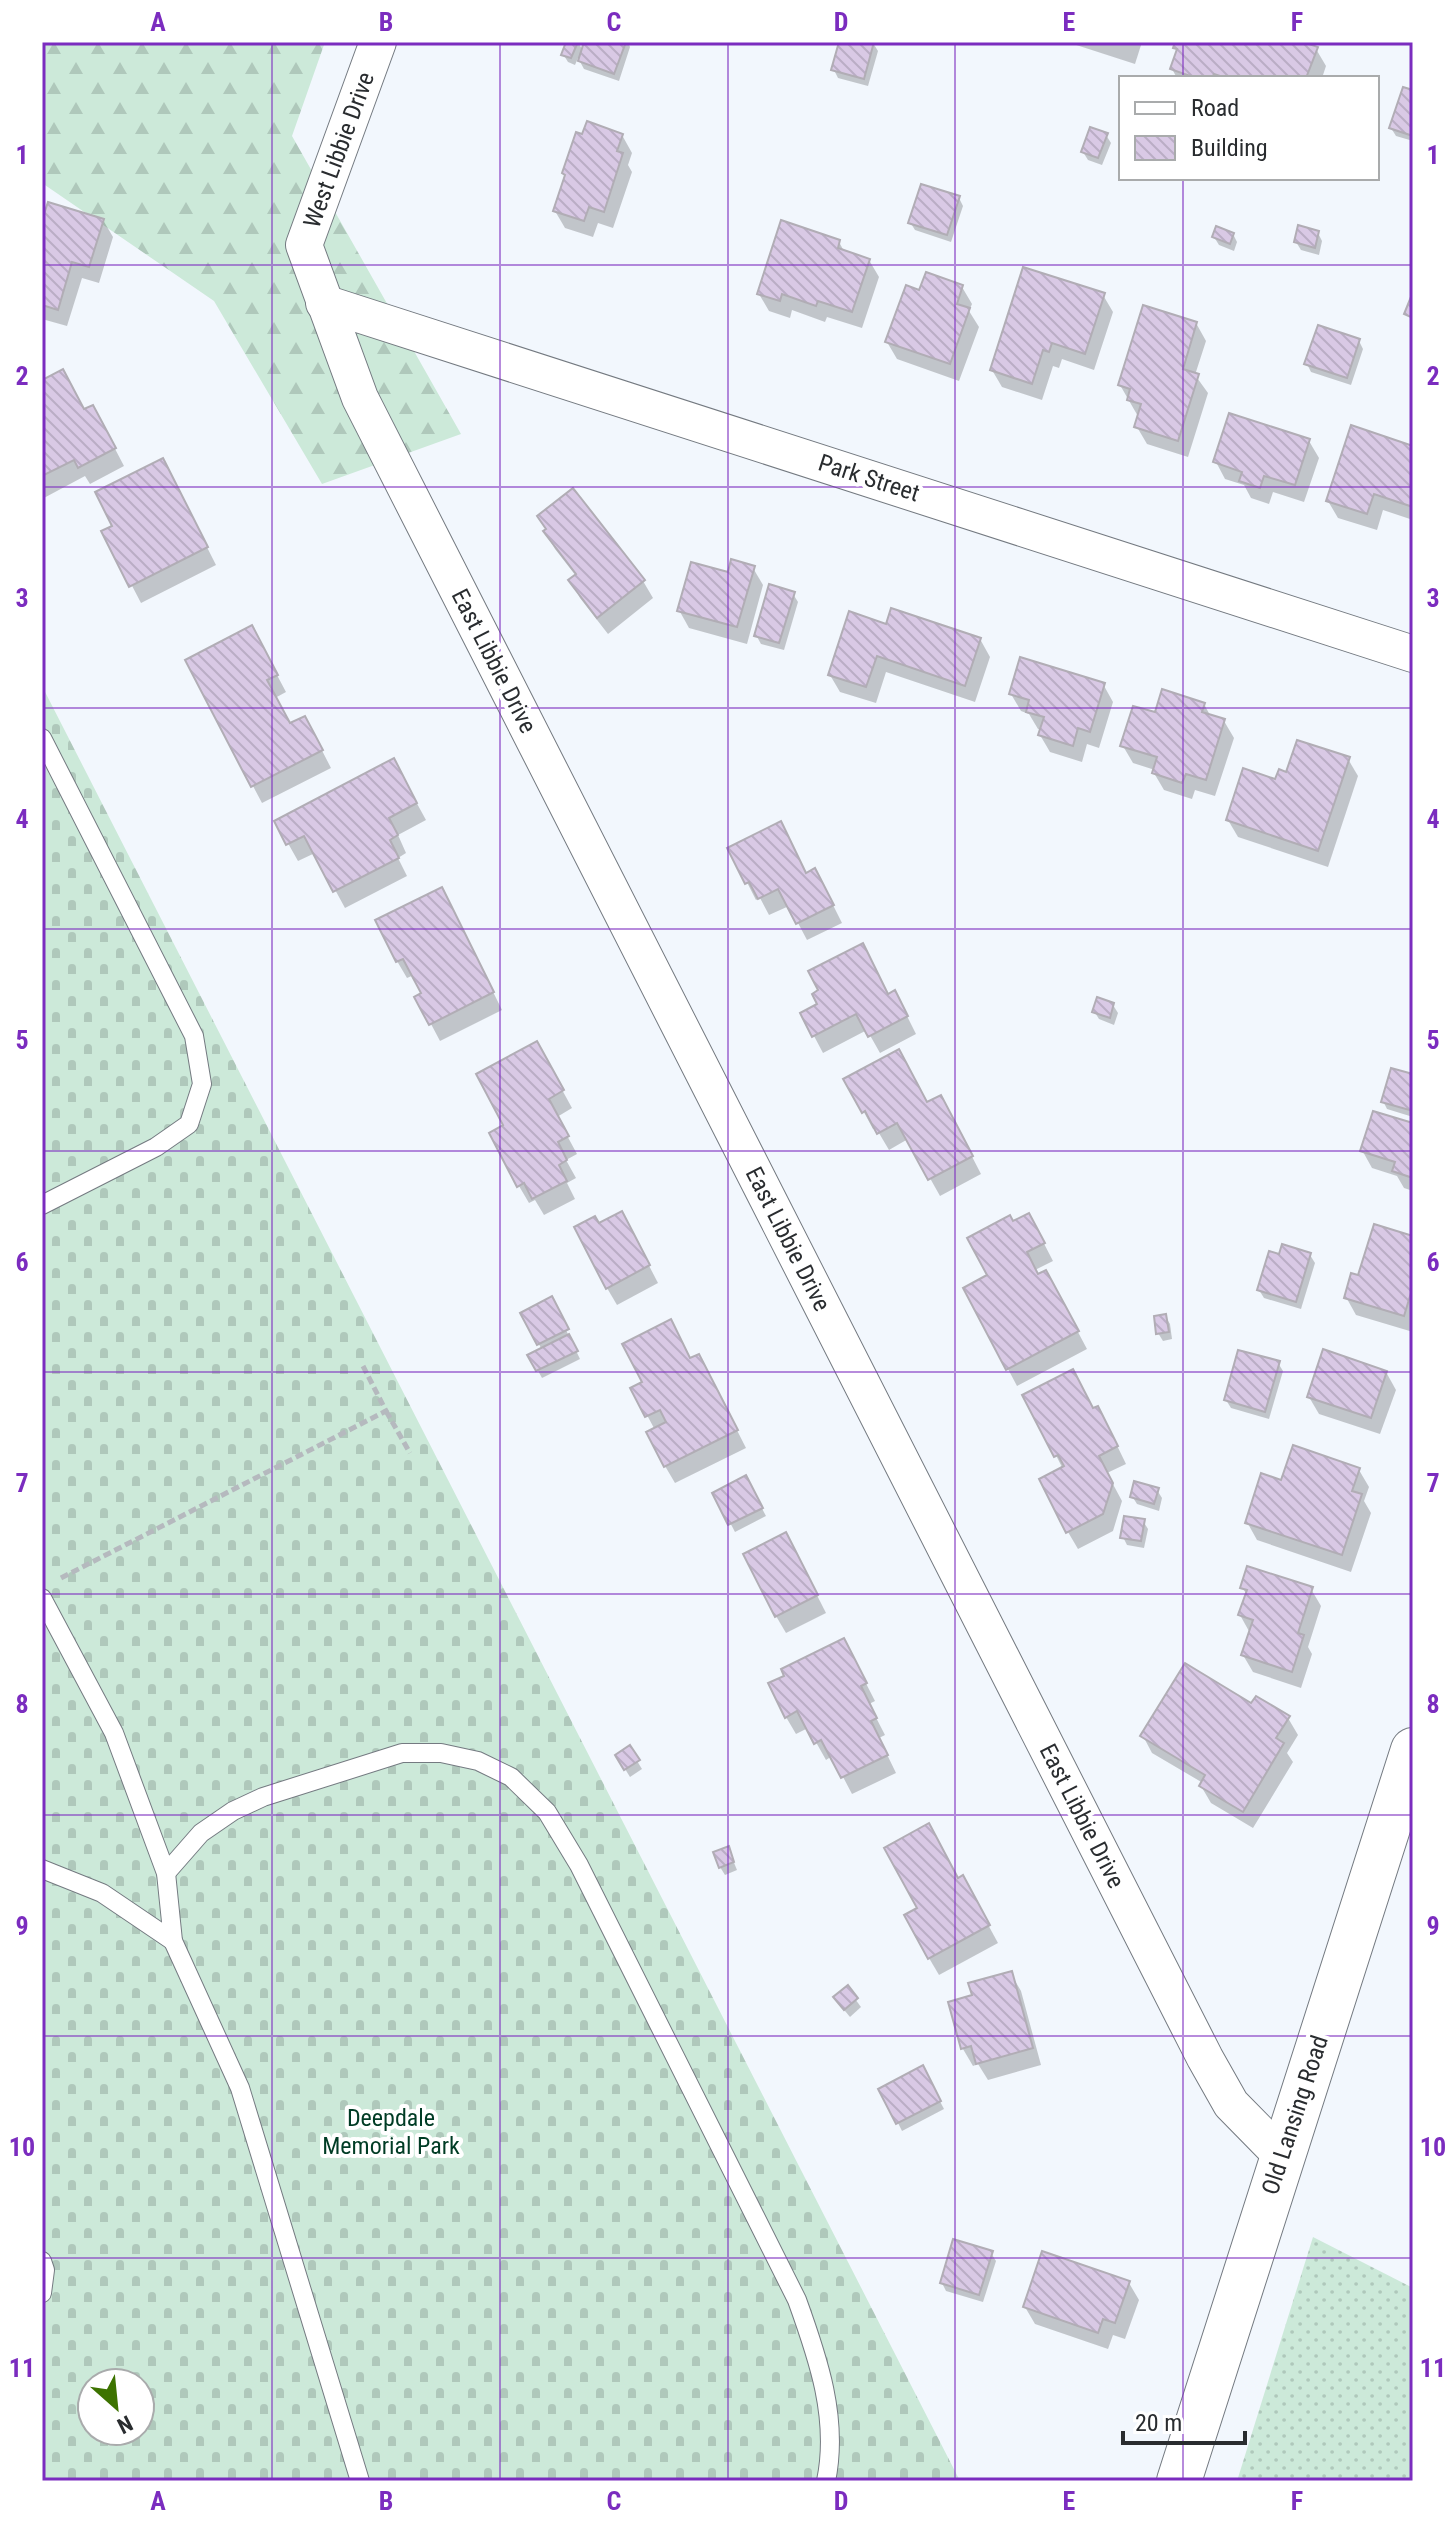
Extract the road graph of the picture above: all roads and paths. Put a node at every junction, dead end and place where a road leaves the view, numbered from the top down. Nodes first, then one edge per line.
1 (378, 42) edge
2 (324, 303) junction
3 (1413, 654) edge
4 (42, 738) edge
5 (42, 1205) edge
6 (363, 1366) dead end
7 (386, 1411) junction
8 (410, 1453) dead end
9 (56, 1580) dead end
10 (42, 1598) edge
11 (1413, 1750) edge
12 (42, 1869) edge
13 (166, 1873) junction
14 (173, 1941) junction
15 (1282, 2156) junction
16 (42, 2261) edge
17 (42, 2293) edge
18 (360, 2481) edge
19 (826, 2481) edge
20 (1179, 2481) edge

1 - 2 street, West Libbie Drive
2 - 3 street, Park Street
2 - 15 street, East Libbie Drive
4 - 5 lane
6 - 7 path
7 - 8 path
7 - 9 path
10 - 13 lane
11 - 15 street, Old Lansing Road
12 - 14 lane
13 - 14 lane
13 - 19 lane
14 - 18 lane
15 - 20 street, Old Lansing Road
16 - 17 lane

